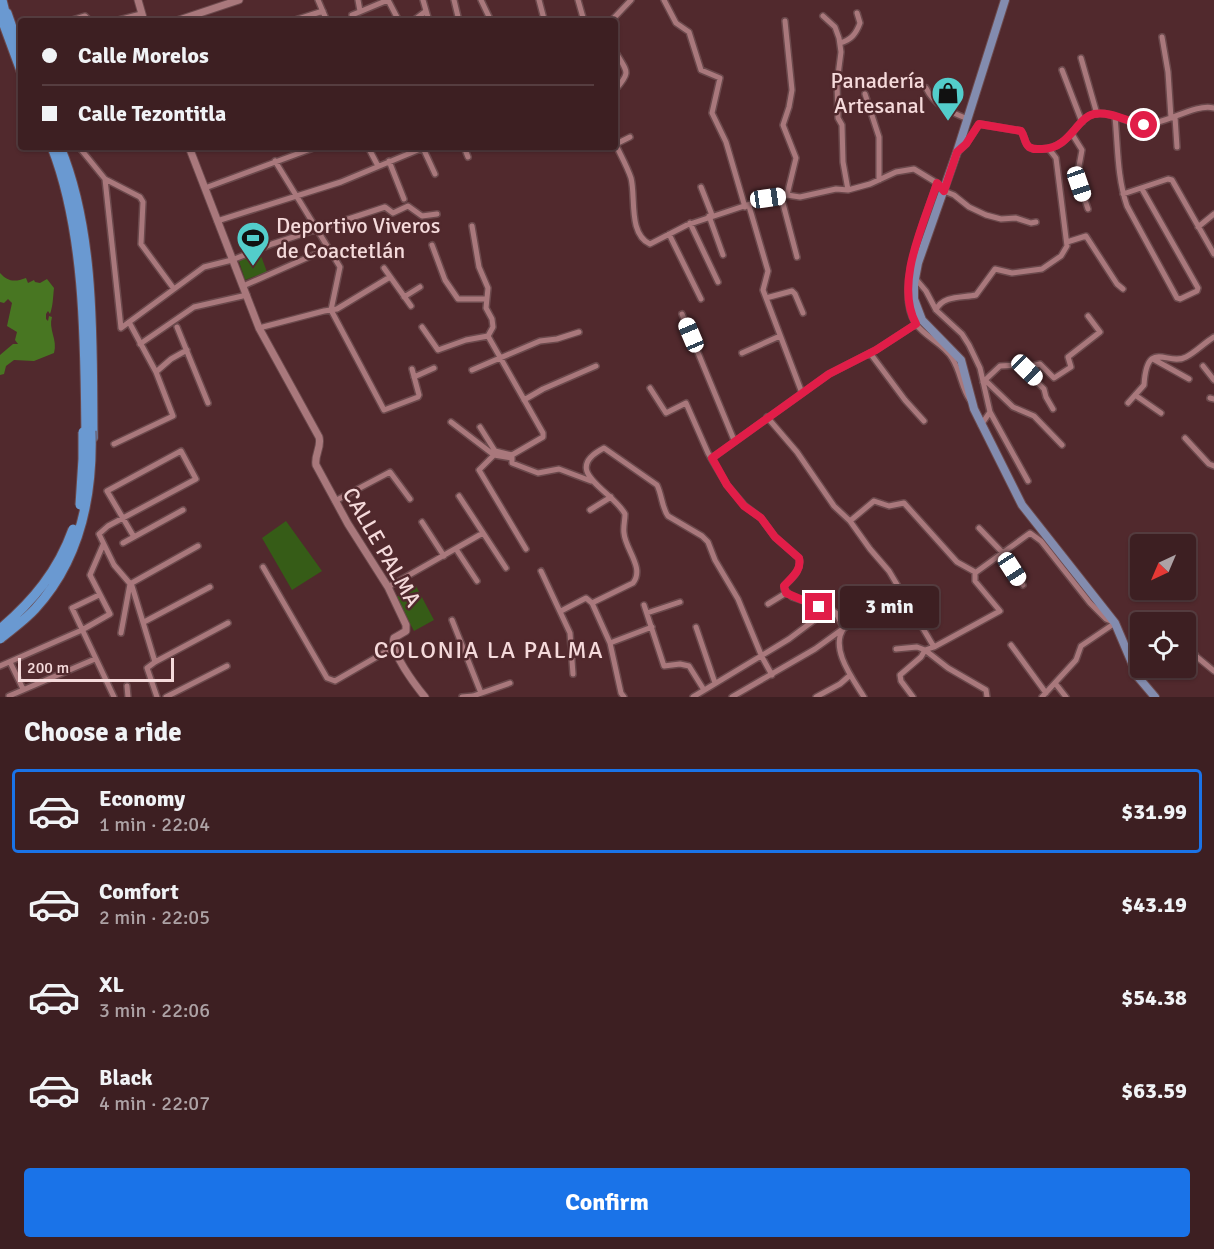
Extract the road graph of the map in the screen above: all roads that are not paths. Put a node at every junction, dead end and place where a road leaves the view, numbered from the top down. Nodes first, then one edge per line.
1 (3, 0) edge
2 (239, 0) edge
3 (318, 0) edge
4 (358, 0) edge
5 (388, 0) edge
6 (423, 0) edge
7 (454, 0) edge
8 (481, 0) edge
9 (539, 0) edge
10 (578, 0) edge
11 (631, 0) edge
12 (664, 0) edge
13 (1005, 0) edge
14 (141, 1) edge
15 (323, 11) junction
16 (360, 11) junction
17 (426, 11) junction
18 (857, 13) dead end
19 (0, 14) edge
20 (352, 15) dead end
21 (823, 16) dead end
22 (142, 17) edge
23 (185, 18) edge
24 (301, 18) edge
25 (326, 18) edge
26 (397, 18) edge
27 (417, 18) edge
28 (428, 18) edge
29 (458, 18) edge
30 (490, 18) edge
31 (544, 18) edge
32 (583, 18) edge
33 (614, 18) edge
34 (0, 21) edge
35 (785, 21) dead end
36 (1162, 37) dead end
37 (840, 43) junction
38 (18, 46) edge
39 (618, 56) edge
40 (1081, 58) dead end
41 (18, 64) edge
42 (18, 65) edge
43 (1062, 70) dead end
44 (618, 86) edge
45 (926, 88) dead end
46 (865, 94) dead end
47 (971, 108) junction
48 (1214, 108) edge
49 (1097, 114) junction
50 (1115, 117) junction
51 (1173, 118) junction
52 (968, 119) junction
53 (1082, 123) junction
54 (979, 124) junction
55 (1072, 134) junction
56 (630, 137) dead end
57 (618, 143) edge
58 (1177, 147) dead end
59 (1049, 149) junction
60 (53, 150) edge
61 (61, 150) edge
62 (82, 150) edge
63 (190, 150) edge
64 (307, 150) edge
65 (370, 150) edge
66 (416, 150) edge
67 (425, 150) edge
68 (465, 150) edge
69 (618, 150) edge
70 (957, 152) junction
71 (468, 157) dead end
72 (274, 161) junction
73 (388, 161) junction
74 (378, 166) junction
75 (435, 174) dead end
76 (105, 179) junction
77 (879, 180) junction
78 (937, 183) junction
79 (701, 187) dead end
80 (205, 188) junction
81 (1142, 189) junction
82 (848, 190) junction
83 (944, 191) junction
84 (1123, 194) junction
85 (295, 195) junction
86 (784, 196) junction
87 (404, 199) dead end
88 (747, 207) junction
89 (1088, 209) dead end
90 (437, 214) dead end
91 (1214, 214) edge
92 (711, 216) junction
93 (218, 221) junction
94 (1036, 222) dead end
95 (690, 224) junction
96 (472, 226) dead end
97 (1198, 227) junction
98 (316, 230) junction
99 (669, 234) junction
100 (1067, 242) junction
101 (432, 245) dead end
102 (327, 249) junction
103 (1214, 254) edge
104 (723, 255) dead end
105 (797, 257) dead end
106 (232, 260) junction
107 (384, 268) dead end
108 (390, 277) junction
109 (915, 278) junction
110 (718, 282) dead end
111 (243, 286) junction
112 (420, 287) dead end
113 (174, 289) junction
114 (1123, 289) dead end
115 (247, 295) junction
116 (404, 297) junction
117 (766, 298) junction
118 (486, 299) junction
119 (701, 299) dead end
120 (411, 306) dead end
121 (331, 310) junction
122 (936, 310) junction
123 (803, 313) dead end
124 (682, 314) dead end
125 (1088, 316) dead end
126 (129, 322) junction
127 (916, 324) junction
128 (177, 327) dead end
129 (422, 327) dead end
130 (259, 328) junction
131 (579, 332) dead end
132 (488, 336) junction
133 (780, 336) junction
134 (1214, 337) edge
135 (140, 344) junction
136 (187, 350) junction
137 (742, 353) dead end
138 (870, 353) junction
139 (499, 357) junction
140 (1153, 359) junction
141 (596, 366) dead end
142 (1203, 366) dead end
143 (434, 368) dead end
144 (412, 369) dead end
145 (472, 370) dead end
146 (1027, 370) junction
147 (156, 372) junction
148 (414, 377) junction
149 (1189, 379) dead end
150 (1214, 380) edge
151 (985, 382) junction
152 (650, 388) dead end
153 (802, 393) junction
154 (1135, 395) junction
155 (524, 400) junction
156 (971, 401) junction
157 (207, 403) dead end
158 (1128, 403) dead end
159 (1053, 409) dead end
160 (1161, 413) dead end
161 (989, 415) junction
162 (767, 417) junction
163 (924, 421) dead end
164 (451, 422) dead end
165 (981, 425) junction
166 (480, 427) dead end
167 (1185, 438) dead end
168 (734, 440) junction
169 (114, 444) dead end
170 (1062, 445) dead end
171 (494, 455) junction
172 (511, 456) junction
173 (712, 458) junction
174 (1214, 466) edge
175 (593, 481) junction
176 (1028, 481) dead end
177 (459, 496) dead end
178 (611, 497) junction
179 (410, 499) dead end
180 (335, 501) junction
181 (183, 510) dead end
182 (590, 510) dead end
183 (123, 518) junction
184 (850, 521) junction
185 (422, 522) dead end
186 (979, 528) dead end
187 (483, 533) junction
188 (134, 537) junction
189 (123, 543) dead end
190 (103, 545) junction
191 (198, 546) dead end
192 (456, 549) junction
193 (526, 549) dead end
194 (1002, 552) junction
195 (444, 556) junction
196 (263, 567) dead end
197 (506, 568) dead end
198 (542, 571) dead end
199 (975, 572) junction
200 (477, 581) dead end
201 (130, 584) junction
202 (1023, 585) dead end
203 (210, 587) dead end
204 (388, 587) junction
205 (786, 593) junction
206 (99, 595) junction
207 (903, 596) junction
208 (680, 602) dead end
209 (592, 603) junction
210 (644, 604) dead end
211 (768, 604) dead end
212 (829, 609) junction
213 (561, 611) junction
214 (647, 613) junction
215 (452, 620) dead end
216 (144, 622) junction
217 (228, 623) dead end
218 (1115, 623) junction
219 (652, 627) junction
220 (696, 627) dead end
221 (844, 628) junction
222 (82, 630) junction
223 (0, 631) edge
224 (121, 633) dead end
225 (0, 640) edge
226 (610, 644) junction
227 (1011, 645) dead end
228 (394, 647) junction
229 (934, 647) junction
230 (896, 649) dead end
231 (925, 650) junction
232 (761, 655) junction
233 (1196, 656) edge
234 (95, 659) junction
235 (10, 662) junction
236 (155, 662) junction
237 (0, 666) edge
238 (226, 666) dead end
239 (1214, 671) edge
240 (573, 674) dead end
241 (772, 675) junction
242 (848, 677) dead end
243 (510, 683) dead end
244 (715, 683) junction
245 (1055, 683) junction
246 (127, 686) dead end
247 (23, 689) junction
248 (704, 690) junction
249 (481, 693) junction
250 (1044, 695) edge
251 (9, 696) edge
252 (112, 696) edge
253 (128, 697) edge
254 (157, 697) edge
255 (166, 697) edge
256 (425, 697) edge
257 (462, 697) edge
258 (624, 697) edge
259 (693, 697) edge
260 (732, 697) edge
261 (816, 697) edge
262 (864, 697) edge
263 (913, 697) edge
264 (987, 697) edge
265 (1066, 697) edge
266 (1155, 697) edge

1 - 38 highway
2 - 23 street
3 - 15 street
4 - 16 street
5 - 16 street
5 - 26 street
6 - 17 street
7 - 29 street
8 - 30 street
9 - 31 street
10 - 32 street
11 - 33 street
12 - 88 street
13 - 47 main road
14 - 22 street
15 - 24 street
15 - 25 street
16 - 20 street
17 - 27 street
17 - 28 street
18 - 37 street
19 - 41 highway
21 - 37 street
34 - 42 highway
35 - 86 street
36 - 51 street
37 - 82 street
39 - 44 street
40 - 49 street
43 - 53 street
45 - 52 street
46 - 77 street
47 - 52 main road
47 - 54 street
48 - 51 street
49 - 50 street
49 - 53 street
50 - 51 street
50 - 84 street
51 - 58 street
52 - 70 main road
53 - 55 street
54 - 59 street
54 - 70 street
55 - 59 street
55 - 89 street
56 - 57 street
59 - 100 street
60 - 223 highway, bridge
61 - 225 highway, bridge
62 - 76 street
63 - 80 street
64 - 72 street
65 - 74 street
66 - 73 street
67 - 75 street
68 - 71 street
69 - 99 street
70 - 83 main road
72 - 80 street
72 - 85 street
73 - 74 street
73 - 87 street
74 - 85 street
76 - 113 street
76 - 126 street
77 - 78 street
77 - 82 street
78 - 83 street
78 - 127 street
79 - 92 street
80 - 93 street
81 - 84 street
81 - 84 street
81 - 97 street
82 - 86 street
83 - 94 street
83 - 109 main road
85 - 93 street
85 - 98 street
86 - 88 street
86 - 105 street
88 - 92 street
88 - 117 street
90 - 98 street
91 - 97 street
92 - 95 street
92 - 104 street
93 - 106 street
95 - 99 street
95 - 110 street
96 - 118 street
97 - 103 street
98 - 102 street
98 - 106 street
99 - 119 street
100 - 114 street
100 - 122 street
101 - 118 street
102 - 111 street
102 - 121 street
106 - 111 street
106 - 113 street
107 - 108 street
108 - 116 street
108 - 121 street
109 - 122 street
109 - 156 main road
111 - 115 street
112 - 116 street
113 - 126 street
115 - 130 street
115 - 135 street
116 - 120 street
117 - 123 street
117 - 133 street
118 - 132 street
121 - 130 street
121 - 148 street
122 - 151 street
124 - 168 street
125 - 146 street
126 - 135 street
127 - 138 street
127 - 156 street
128 - 136 street
129 - 132 street
130 - 180 street, CALLE PALMA
131 - 139 street
132 - 139 street
133 - 137 street
133 - 153 street
134 - 140 street
135 - 147 street
136 - 147 street
136 - 157 street
138 - 153 street
138 - 163 street
139 - 145 street
139 - 155 street
140 - 149 street
140 - 154 street
141 - 155 street
142 - 150 street
143 - 148 street
144 - 148 street
146 - 151 street
146 - 159 street
147 - 169 street
151 - 161 street
151 - 170 street
152 - 173 street
153 - 162 street
154 - 158 street
154 - 160 street
155 - 172 street
156 - 165 main road
161 - 165 street
161 - 176 street
162 - 168 street
162 - 184 street
164 - 171 street
165 - 218 main road
166 - 172 street
167 - 174 street
168 - 173 street
171 - 172 street
171 - 193 street
172 - 175 street
173 - 205 street
175 - 178 street
175 - 232 street
177 - 187 street
178 - 182 street
178 - 209 street
179 - 180 street
180 - 204 street, CALLE PALMA
181 - 188 street
183 - 183 street
183 - 188 street
183 - 190 street
184 - 199 street
184 - 207 street
185 - 195 street
186 - 194 street
187 - 192 street
187 - 197 street
188 - 189 street
190 - 201 street
190 - 206 street
191 - 201 street
192 - 195 street
192 - 200 street
194 - 199 street
194 - 202 street
194 - 218 street
195 - 204 street
196 - 228 street
198 - 213 street
199 - 229 street
201 - 216 street
201 - 224 street
203 - 216 street
204 - 228 street, CALLE PALMA
205 - 211 street
205 - 212 street
206 - 222 street
206 - 222 street
207 - 221 street
207 - 229 street
208 - 214 street
209 - 213 street
209 - 226 street
210 - 214 street
212 - 221 street
212 - 232 street
213 - 240 street
214 - 219 street
215 - 249 street
216 - 236 street
217 - 236 street
218 - 245 street
218 - 266 main road
219 - 226 street
219 - 248 street
220 - 244 street
221 - 241 street
221 - 262 street
222 - 234 street
222 - 235 street
226 - 258 street
227 - 250 street
228 - 256 street
229 - 231 street
230 - 231 street
231 - 263 street
231 - 264 street
232 - 241 street
232 - 244 street
233 - 239 street
234 - 247 street
234 - 252 street
235 - 237 street
235 - 247 street
236 - 254 street
238 - 255 street
241 - 260 street
242 - 261 street
243 - 249 street
244 - 248 street
245 - 250 street
245 - 265 street
246 - 253 street
247 - 251 street
248 - 259 street
249 - 257 street

